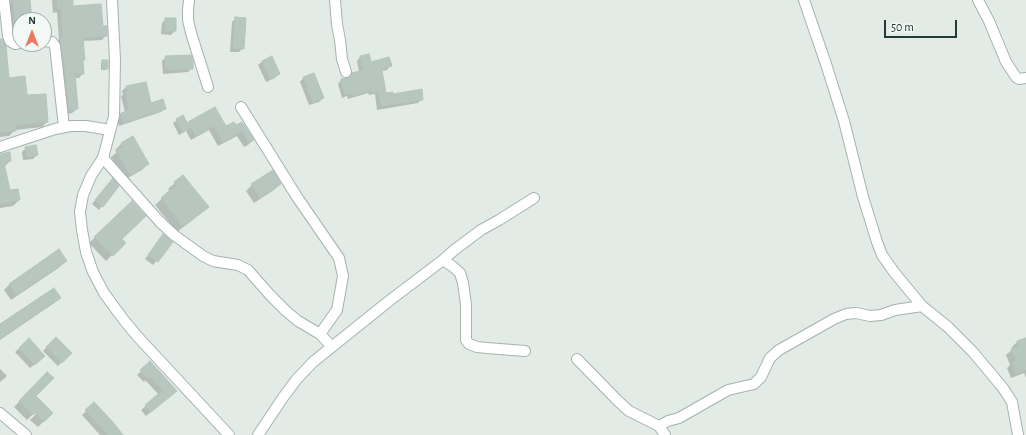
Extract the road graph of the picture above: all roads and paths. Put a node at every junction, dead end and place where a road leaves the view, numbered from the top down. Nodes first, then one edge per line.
1 (4, 0) edge
2 (112, 0) edge
3 (189, 0) edge
4 (335, 0) edge
5 (804, 0) edge
6 (978, 0) edge
7 (12, 42) edge
8 (52, 42) edge
9 (346, 72) dead end
10 (1026, 78) edge
11 (208, 87) dead end
12 (241, 107) dead end
13 (64, 127) junction
14 (110, 130) junction
15 (0, 147) edge
16 (103, 158) junction
17 (534, 198) dead end
18 (443, 260) junction
19 (922, 306) junction
20 (320, 334) junction
21 (332, 347) junction
22 (525, 351) dead end
23 (577, 359) dead end
24 (0, 413) edge
25 (659, 426) junction
26 (26, 435) edge
27 (229, 435) edge
28 (258, 435) edge
29 (665, 435) edge
30 (1018, 435) edge

1 - 7 street
2 - 14 street
3 - 11 street
4 - 9 street
5 - 19 street
6 - 10 street
8 - 13 street
12 - 20 street
13 - 14 street
13 - 15 street
14 - 16 street
16 - 20 street
16 - 27 street
17 - 18 street
18 - 21 street
18 - 22 street
19 - 25 street
19 - 30 street
20 - 21 street
21 - 28 street
23 - 25 street
24 - 26 street
25 - 29 street

